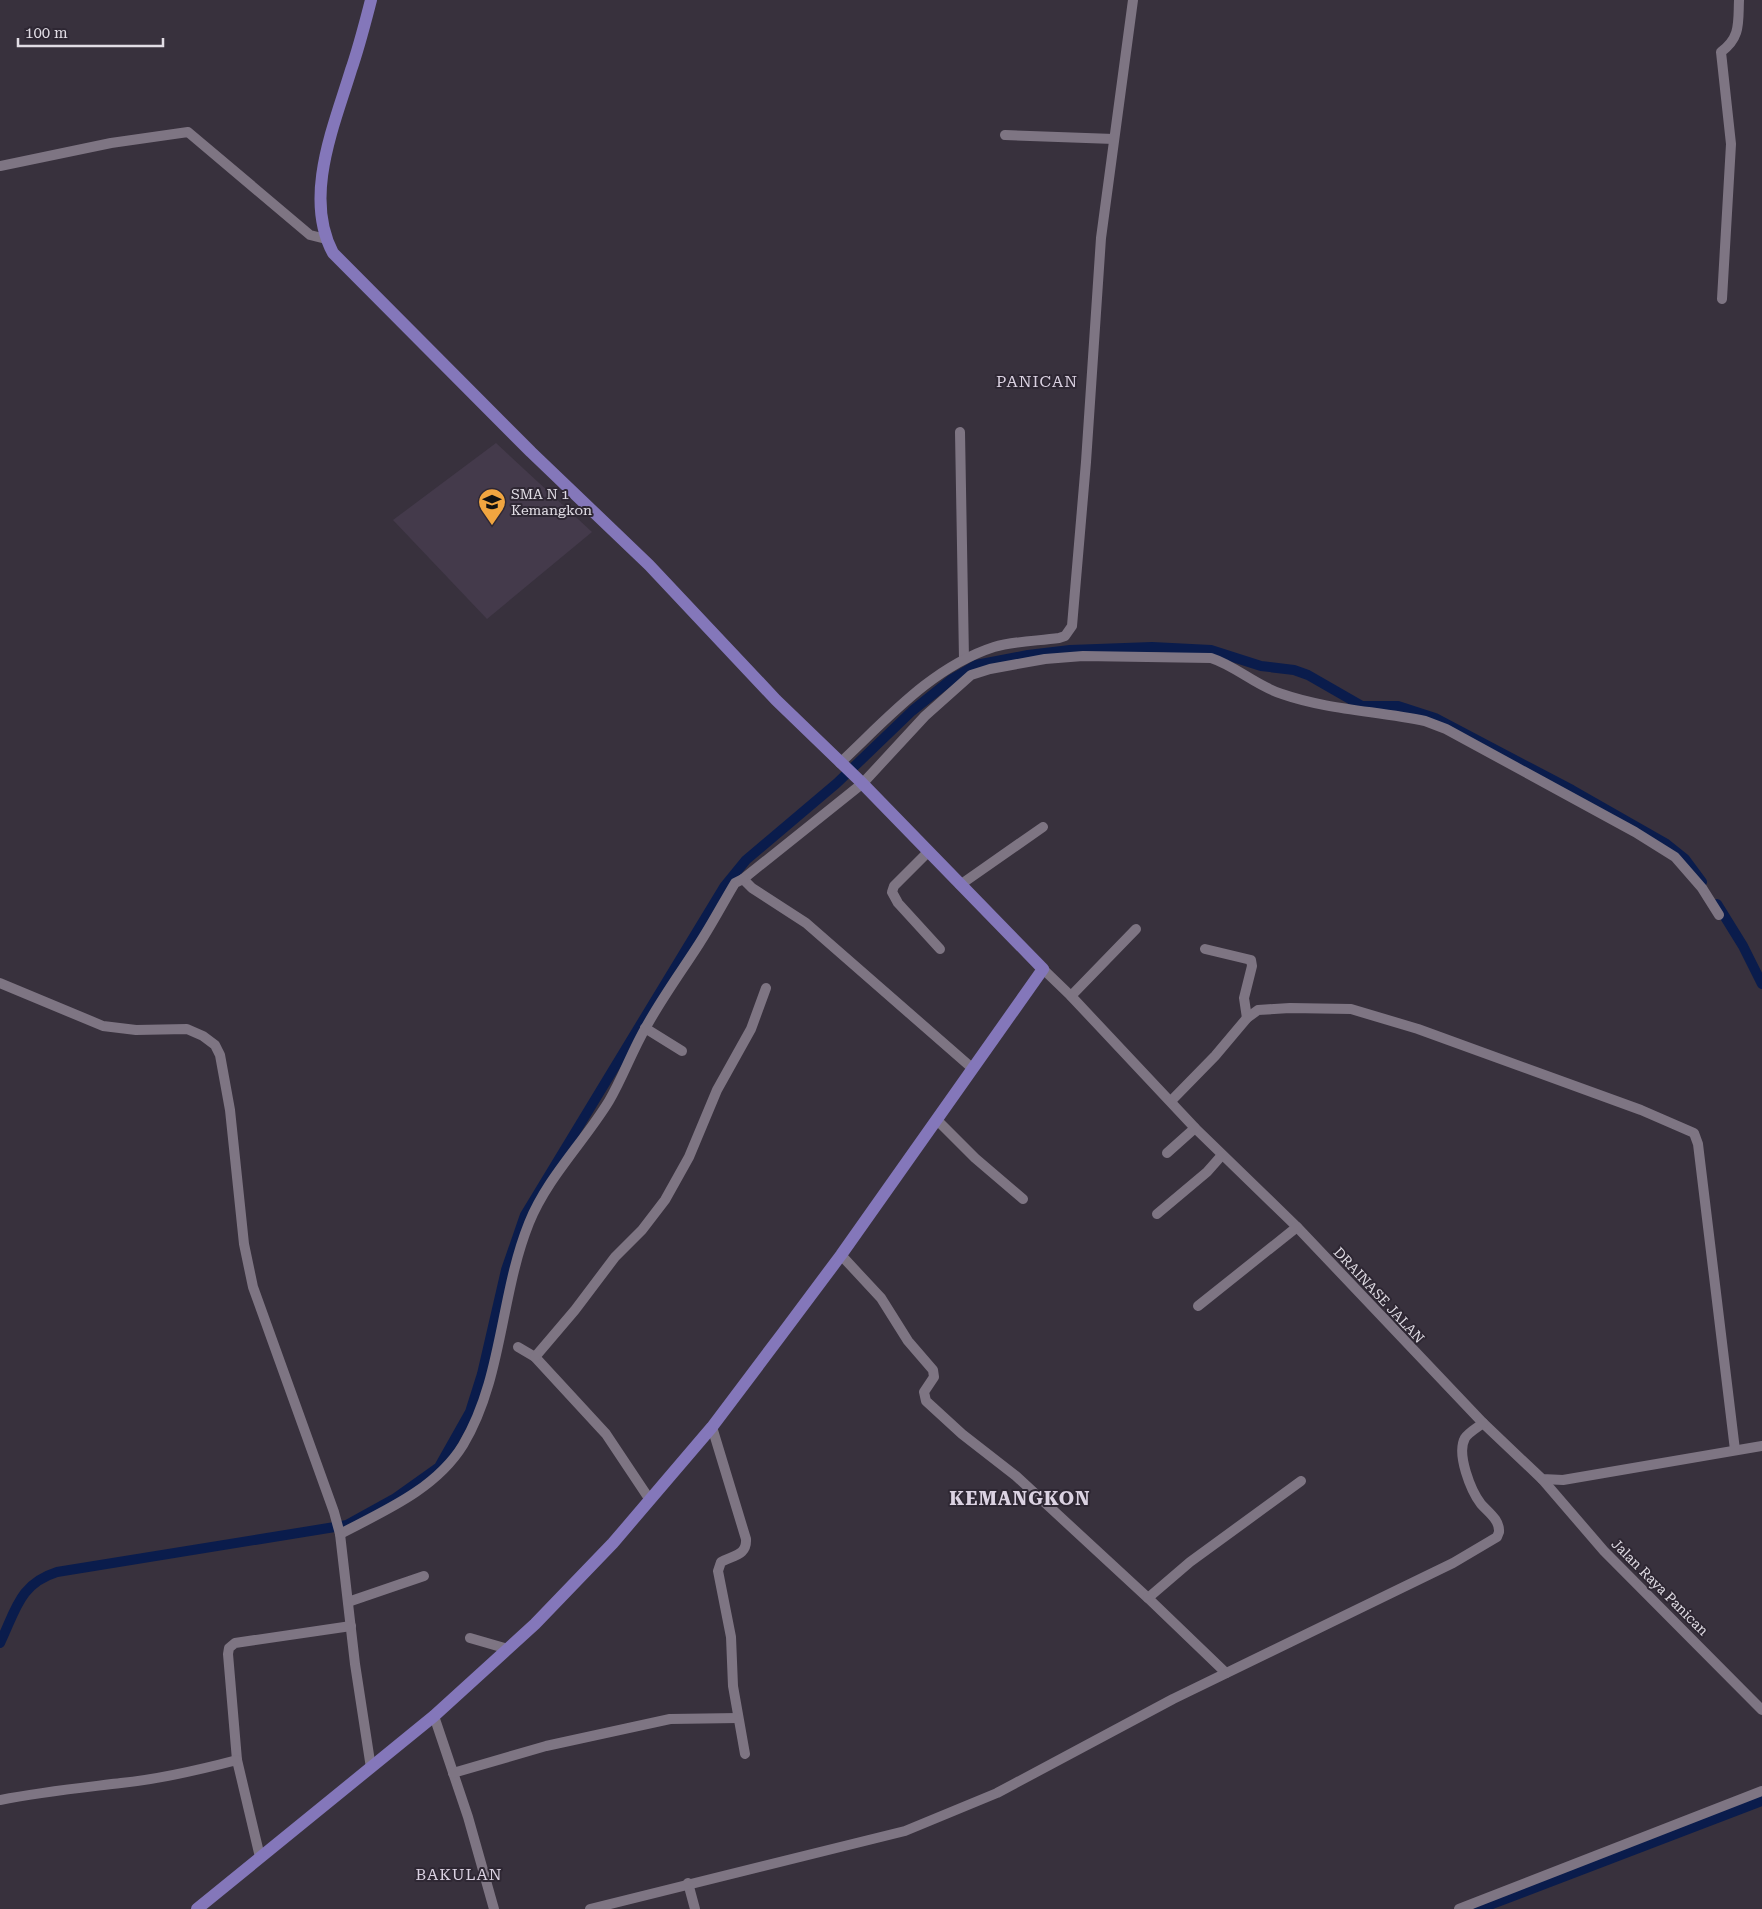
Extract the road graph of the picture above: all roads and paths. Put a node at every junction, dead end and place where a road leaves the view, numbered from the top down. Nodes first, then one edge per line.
1 (371, 0) edge
2 (1133, 0) edge
3 (1739, 0) edge
4 (1005, 135) dead end
5 (1114, 138) junction
6 (0, 166) edge
7 (326, 239) junction
8 (1722, 299) dead end
9 (960, 432) dead end
10 (964, 659) junction
11 (840, 763) junction
12 (861, 782) junction
13 (1043, 827) dead end
14 (928, 852) junction
15 (743, 879) junction
16 (960, 884) junction
17 (1719, 916) dead end
18 (1136, 929) dead end
19 (940, 949) dead end
20 (1205, 949) dead end
21 (1042, 969) junction
22 (0, 983) edge
23 (766, 988) dead end
24 (1071, 996) junction
25 (1248, 1018) junction
26 (645, 1028) junction
27 (682, 1051) dead end
28 (972, 1068) junction
29 (1170, 1101) junction
30 (937, 1120) junction
31 (1195, 1128) junction
32 (1167, 1153) dead end
33 (1222, 1155) junction
34 (1023, 1199) dead end
35 (1157, 1214) dead end
36 (1297, 1227) junction
37 (841, 1255) junction
38 (1198, 1306) dead end
39 (518, 1347) dead end
40 (535, 1357) junction
41 (1483, 1423) junction
42 (712, 1427) junction
43 (1762, 1446) edge
44 (1735, 1450) junction
45 (1542, 1479) junction
46 (1301, 1482) dead end
47 (650, 1500) junction
48 (338, 1529) junction
49 (424, 1576) dead end
50 (1148, 1598) junction
51 (348, 1602) junction
52 (351, 1626) junction
53 (470, 1638) dead end
54 (508, 1649) junction
55 (1226, 1673) junction
56 (1762, 1710) edge
57 (434, 1716) junction
58 (738, 1718) junction
59 (745, 1754) dead end
60 (237, 1760) junction
61 (371, 1768) junction
62 (453, 1773) junction
63 (1762, 1791) edge
64 (0, 1800) edge
65 (260, 1857) junction
66 (688, 1883) junction
67 (609, 1906) edge
68 (197, 1909) edge
69 (494, 1909) edge
70 (590, 1909) edge
71 (695, 1909) edge
72 (1459, 1909) edge

1 - 7 main road
2 - 5 street
3 - 8 street
4 - 5 street
5 - 10 street
6 - 7 street
7 - 11 main road
9 - 10 street
10 - 11 street
11 - 12 main road
12 - 14 main road
12 - 15 street
12 - 17 street
13 - 16 street
14 - 16 main road
14 - 19 street
15 - 26 street
15 - 28 street
16 - 21 main road
18 - 24 street
20 - 25 street
21 - 24 street, DRAINASE JALAN
21 - 28 main road
22 - 48 street
23 - 40 street
24 - 29 street, DRAINASE JALAN
25 - 29 street
25 - 44 street
26 - 27 street
26 - 48 street
28 - 30 main road
29 - 31 street, DRAINASE JALAN
30 - 34 street
30 - 37 main road
31 - 32 street
31 - 33 street, DRAINASE JALAN
33 - 35 street
33 - 36 street, DRAINASE JALAN
36 - 38 street
36 - 41 street, DRAINASE JALAN
37 - 42 main road
37 - 50 street
39 - 40 street
40 - 47 street
41 - 45 street, DRAINASE JALAN
41 - 55 street
42 - 47 main road
42 - 58 street
43 - 44 street
44 - 45 street
45 - 56 street, Jalan Raya Panican
46 - 50 street
47 - 54 main road
48 - 51 street
49 - 51 street
50 - 55 street
51 - 52 street
52 - 60 street
52 - 61 street
53 - 54 street
54 - 57 main road
55 - 66 street
57 - 61 main road
57 - 62 street
58 - 59 street
58 - 62 street
60 - 64 street
60 - 65 street
61 - 65 main road
62 - 69 street
63 - 72 street
65 - 68 main road
66 - 67 street
66 - 71 street
67 - 70 street

